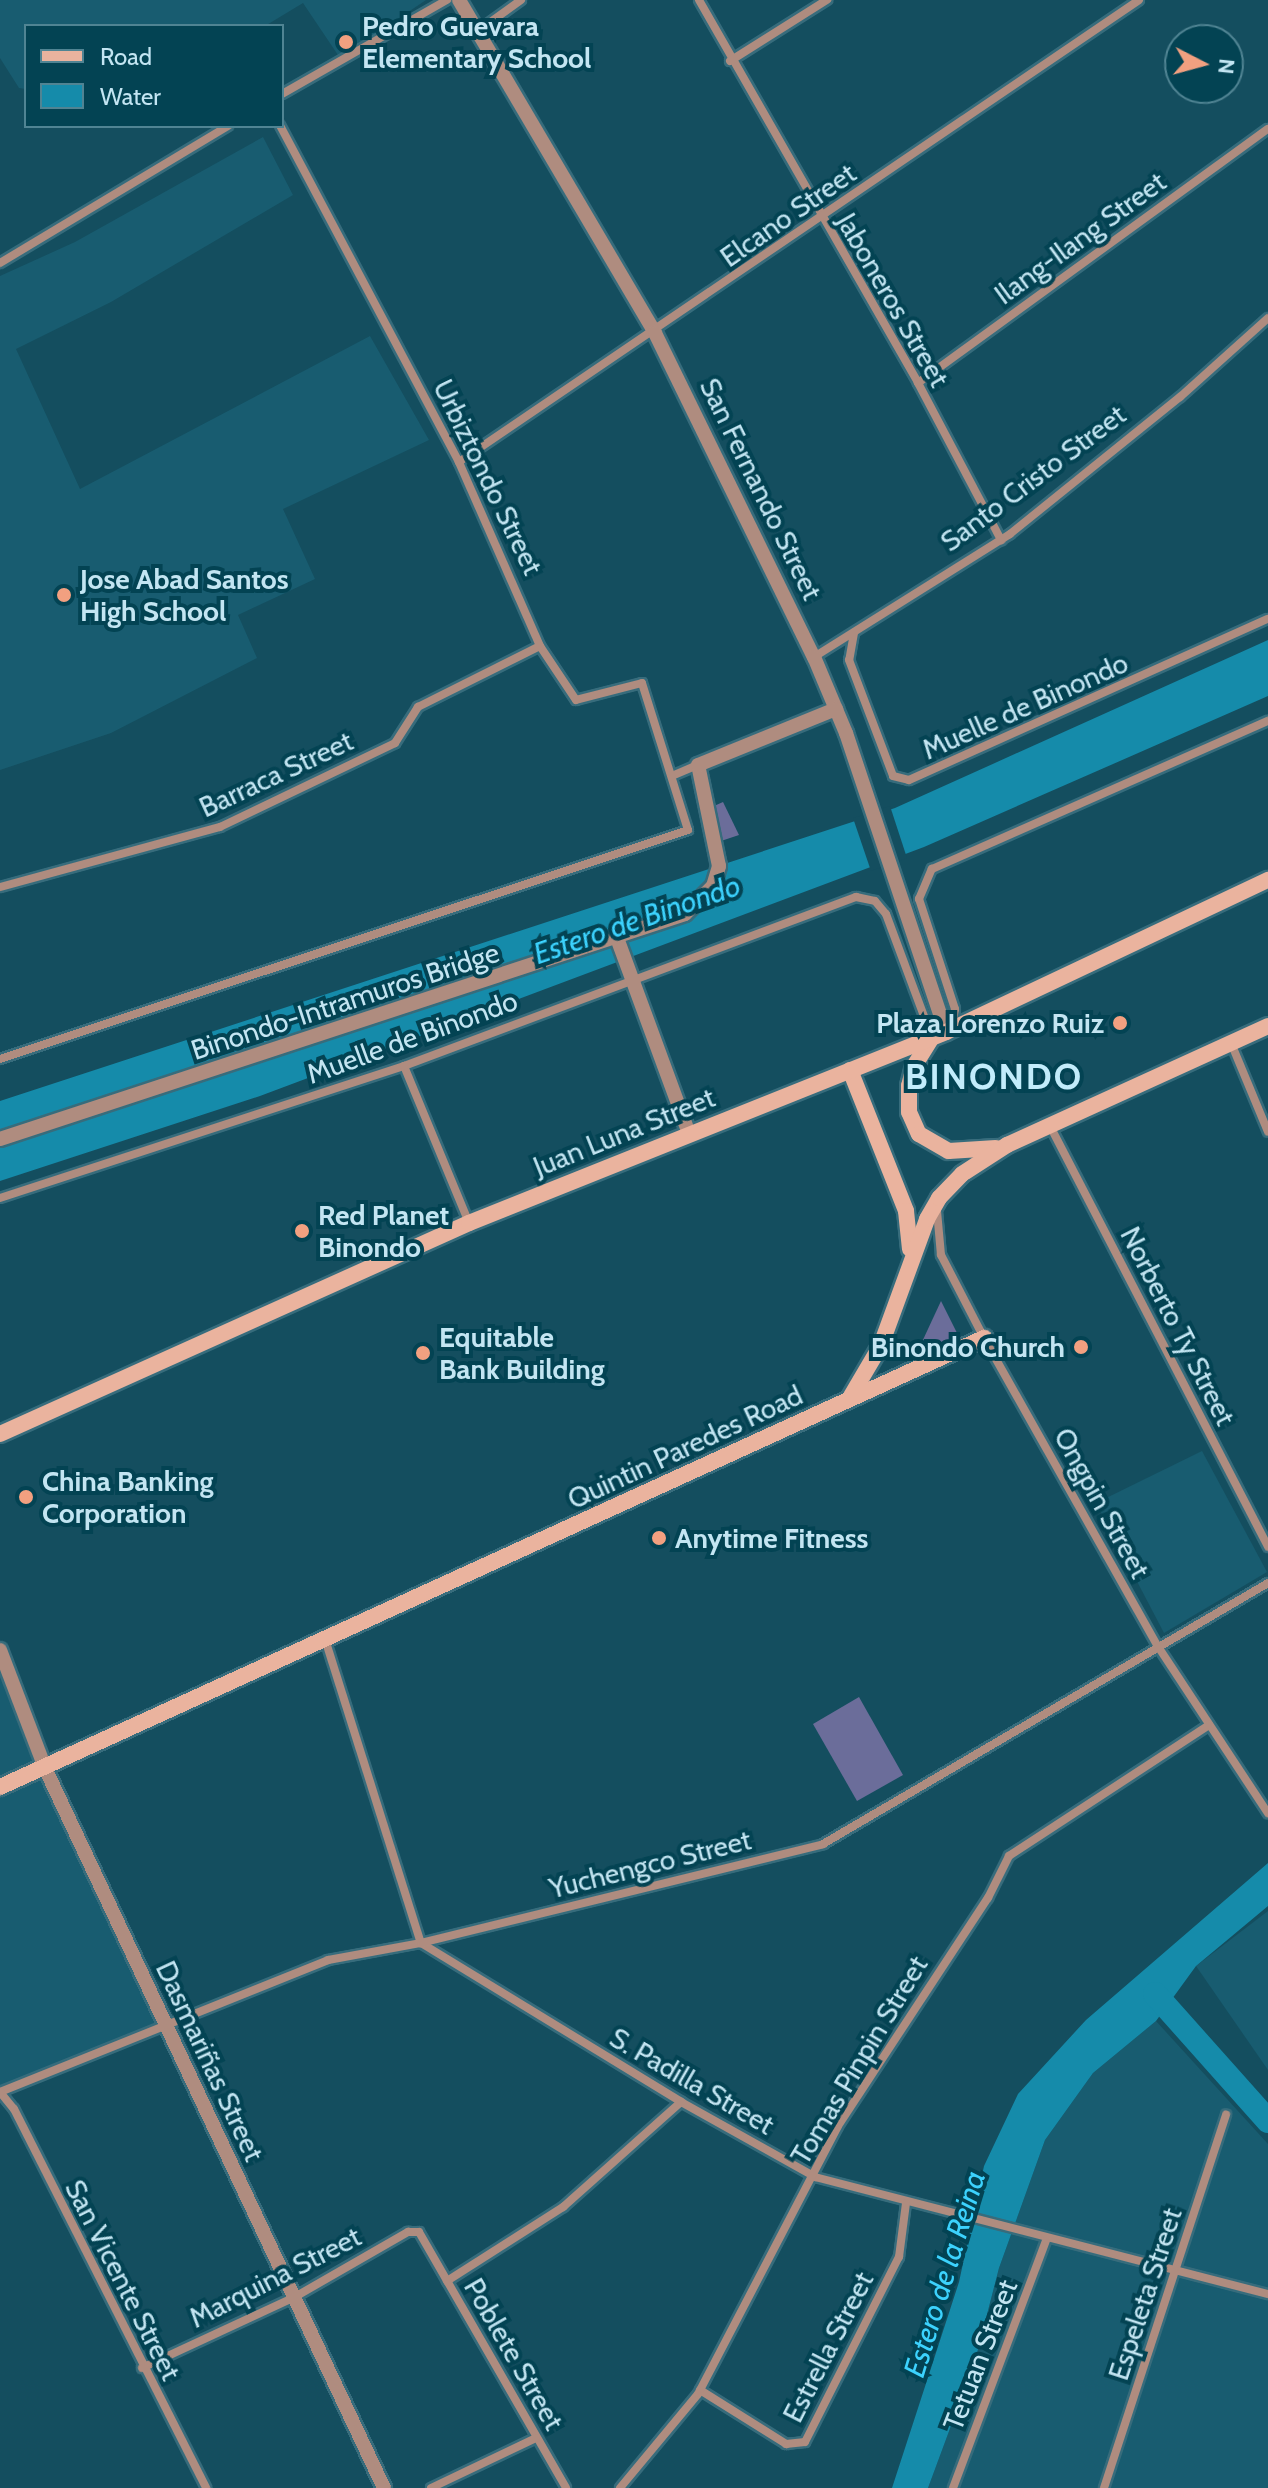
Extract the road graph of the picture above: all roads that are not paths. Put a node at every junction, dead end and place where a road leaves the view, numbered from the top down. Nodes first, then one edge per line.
1 (447, 0) edge
2 (459, 0) edge
3 (521, 0) edge
4 (699, 0) edge
5 (827, 0) edge
6 (1139, 0) edge
7 (478, 31) junction
8 (730, 61) junction
9 (284, 93) edge
10 (225, 128) edge
11 (281, 128) edge
12 (1268, 129) edge
13 (821, 219) junction
14 (0, 263) edge
15 (1268, 318) edge
16 (655, 333) junction
17 (918, 383) junction
18 (459, 462) junction
19 (1001, 540) junction
20 (1268, 619) edge
21 (854, 633) junction
22 (540, 646) junction
23 (814, 657) junction
24 (836, 709) junction
25 (1268, 721) edge
26 (698, 765) junction
27 (674, 775) junction
28 (1268, 880) edge
29 (0, 887) edge
30 (617, 938) junction
31 (628, 974) junction
32 (1268, 1026) edge
33 (939, 1035) junction
34 (1231, 1043) junction
35 (0, 1059) edge
36 (404, 1066) junction
37 (850, 1070) junction
38 (1049, 1125) junction
39 (1268, 1132) edge
40 (689, 1134) junction
41 (0, 1139) edge
42 (1007, 1145) junction
43 (0, 1198) edge
44 (939, 1198) junction
45 (469, 1223) junction
46 (909, 1266) junction
47 (984, 1338) junction
48 (850, 1398) junction
49 (0, 1434) edge
50 (1268, 1547) edge
51 (1268, 1583) edge
52 (325, 1639) junction
53 (1159, 1648) junction
54 (0, 1650) edge
55 (1209, 1725) junction
56 (45, 1768) junction
57 (0, 1787) edge
58 (1268, 1813) edge
59 (421, 1943) junction
60 (163, 2024) junction
61 (0, 2092) edge
62 (681, 2102) junction
63 (1226, 2114) dead end
64 (815, 2177) junction
65 (906, 2203) junction
66 (1047, 2238) junction
67 (427, 2240) joint
68 (1176, 2272) junction
69 (447, 2281) junction
70 (1268, 2294) edge
71 (293, 2298) junction
72 (142, 2368) junction
73 (700, 2390) junction
74 (536, 2438) junction
75 (206, 2488) edge
76 (384, 2488) edge
77 (431, 2488) edge
78 (566, 2488) edge
79 (620, 2488) edge
80 (953, 2488) edge
81 (1104, 2488) edge

1 - 9 street
2 - 7 street, San Fernando Street
3 - 7 street
4 - 8 street, Jaboneros Street
5 - 8 street
6 - 13 street, Elcano Street
7 - 16 street, San Fernando Street
8 - 13 street, Jaboneros Street
10 - 14 street
11 - 18 street, Urbiztondo Street
12 - 17 street, Ilang-Ilang Street
13 - 16 street, Elcano Street
13 - 17 street, Jaboneros Street
15 - 19 street, Santo Cristo Street
16 - 18 street, Elcano Street
16 - 23 street, San Fernando Street
17 - 19 street, Jaboneros Street
18 - 22 street, Urbiztondo Street
19 - 21 street, Santo Cristo Street
20 - 21 street, Muelle de Binondo
21 - 23 street, Santo Cristo Street
22 - 27 street, Urbiztondo Street
22 - 29 street, Barraca Street
23 - 24 street, San Fernando Street
24 - 26 street
24 - 33 street, San Fernando Street
25 - 33 street
26 - 27 street
26 - 30 street, Binondo-Intramuros Bridge
27 - 35 street
28 - 33 main road, Juan Luna Street
30 - 31 street
30 - 41 street, Binondo-Intramuros Bridge
31 - 33 street, Muelle de Binondo
31 - 36 street, Muelle de Binondo
31 - 40 street
32 - 34 main road
33 - 37 main road, Juan Luna Street
33 - 42 main road
34 - 38 main road
34 - 39 street
36 - 43 street, Muelle de Binondo
36 - 45 street
37 - 40 main road, Juan Luna Street
37 - 46 main road
38 - 42 main road
38 - 50 street, Norberto Ty Street
40 - 45 main road, Juan Luna Street
42 - 44 main road
44 - 46 main road
44 - 47 street, Ongpin Street
45 - 49 main road, Juan Luna Street
46 - 48 main road
47 - 48 main road, Quintin Paredes Road
47 - 53 street, Ongpin Street
48 - 52 main road, Quintin Paredes Road
51 - 53 street, Yuchengco Street
52 - 56 main road, Quintin Paredes Road
52 - 59 street
53 - 55 street, Ongpin Street
53 - 59 street, Yuchengco Street
54 - 56 street, Dasmariñas Street
55 - 58 street, Ongpin Street
55 - 64 street, Tomas Pinpin Street
56 - 57 main road, Quintin Paredes Road
56 - 60 street, Dasmariñas Street
59 - 60 street, Yuchengco Street
59 - 62 street, S. Padilla Street
60 - 61 street, Yuchengco Street
60 - 71 street, Dasmariñas Street
61 - 72 street, San Vicente Street
62 - 64 street, S. Padilla Street
62 - 69 street
63 - 68 street, Espeleta Street
64 - 65 street, S. Padilla Street
64 - 73 street, Tomas Pinpin Street
65 - 66 street, S. Padilla Street
65 - 73 street, Estrella Street
66 - 68 street, S. Padilla Street
66 - 80 street, Tetuan Street
67 - 69 street, Poblete Street
67 - 71 street, Marquina Street
68 - 70 street, S. Padilla Street
68 - 81 street, Espeleta Street
69 - 74 street, Poblete Street
71 - 72 street, Marquina Street
71 - 76 street, Dasmariñas Street
72 - 75 street, San Vicente Street
73 - 79 street, Tomas Pinpin Street
74 - 77 street
74 - 78 street, Poblete Street

